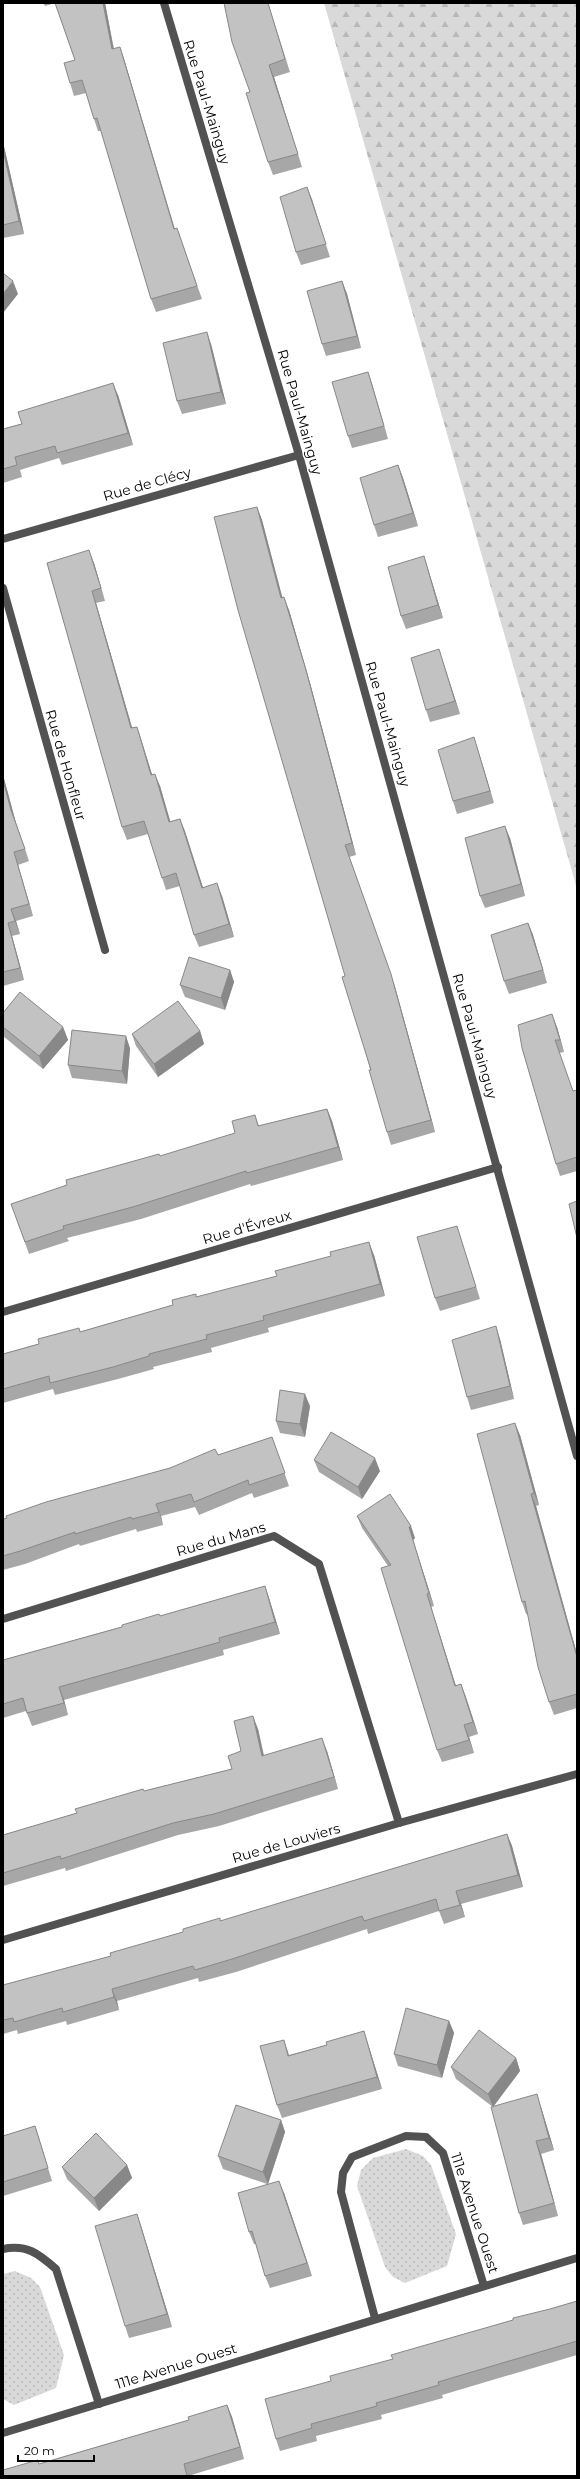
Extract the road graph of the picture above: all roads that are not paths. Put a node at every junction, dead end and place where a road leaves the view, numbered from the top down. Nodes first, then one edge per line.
1 (164, 3) edge
2 (299, 455) junction
3 (3, 539) edge
4 (3, 588) edge
5 (105, 950) dead end
6 (498, 1167) junction
7 (3, 1312) edge
8 (577, 1456) edge
9 (3, 1619) edge
10 (577, 1774) edge
11 (400, 1823) junction
12 (3, 1940) edge
13 (3, 2249) edge
14 (577, 2258) edge
15 (484, 2286) junction
16 (375, 2318) junction
17 (99, 2404) junction
18 (3, 2433) edge

1 - 2 street, Rue Paul-Mainguy
2 - 3 street, Rue de Clécy
2 - 6 street, Rue Paul-Mainguy
4 - 5 street, Rue de Honfleur
6 - 7 street, Rue d'Évreux
6 - 8 street, Rue Paul-Mainguy
9 - 11 street, Rue du Mans
10 - 11 street, Rue de Louviers
11 - 12 street, Rue de Louviers
13 - 17 street
14 - 15 street, 111e Avenue Ouest
15 - 16 street, 111e Avenue Ouest
15 - 16 street, 111e Avenue Ouest
16 - 17 street, 111e Avenue Ouest
17 - 18 street, 111e Avenue Ouest

